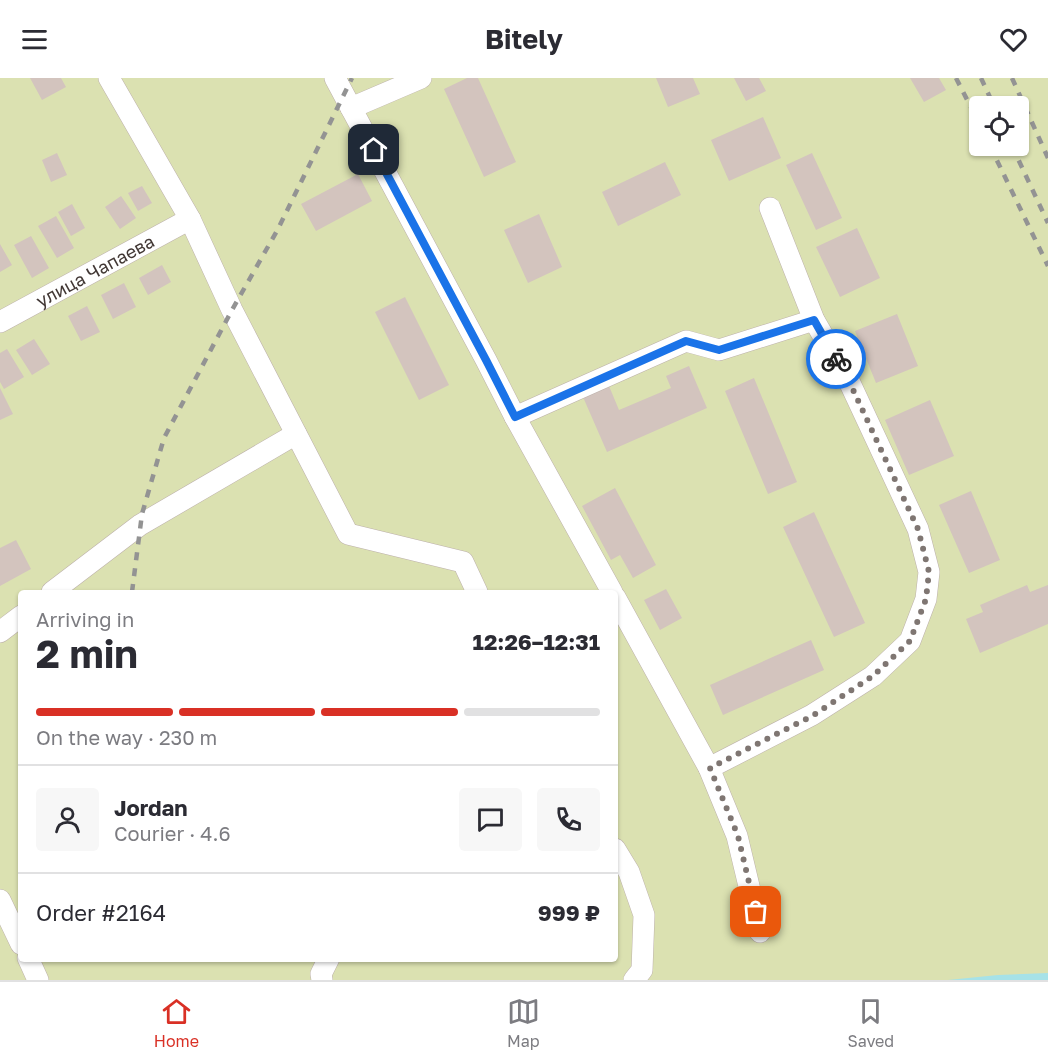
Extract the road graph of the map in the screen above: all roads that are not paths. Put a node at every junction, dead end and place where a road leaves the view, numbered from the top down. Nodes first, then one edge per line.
1 (109, 78) edge
2 (334, 78) edge
3 (421, 78) edge
4 (351, 108) junction
5 (770, 208) dead end
6 (190, 219) junction
7 (814, 320) junction
8 (0, 322) edge
9 (515, 417) junction
10 (296, 434) junction
11 (55, 590) edge
12 (476, 590) edge
13 (611, 590) edge
14 (618, 602) edge
15 (18, 618) edge
16 (0, 632) edge
17 (710, 768) junction
18 (618, 854) edge
19 (0, 900) edge
20 (760, 932) dead end
21 (18, 938) edge
22 (30, 962) edge
23 (327, 962) edge
24 (38, 980) edge
25 (321, 980) edge
26 (634, 980) edge

1 - 6 street
2 - 4 street
3 - 4 street
4 - 9 street
5 - 7 street
6 - 8 street, улица Чапаева
6 - 10 street
7 - 9 street
7 - 17 street
9 - 13 street
10 - 11 street
10 - 12 street
14 - 17 street
15 - 16 street
17 - 20 street
18 - 26 street
19 - 21 street
22 - 24 street
23 - 25 street

